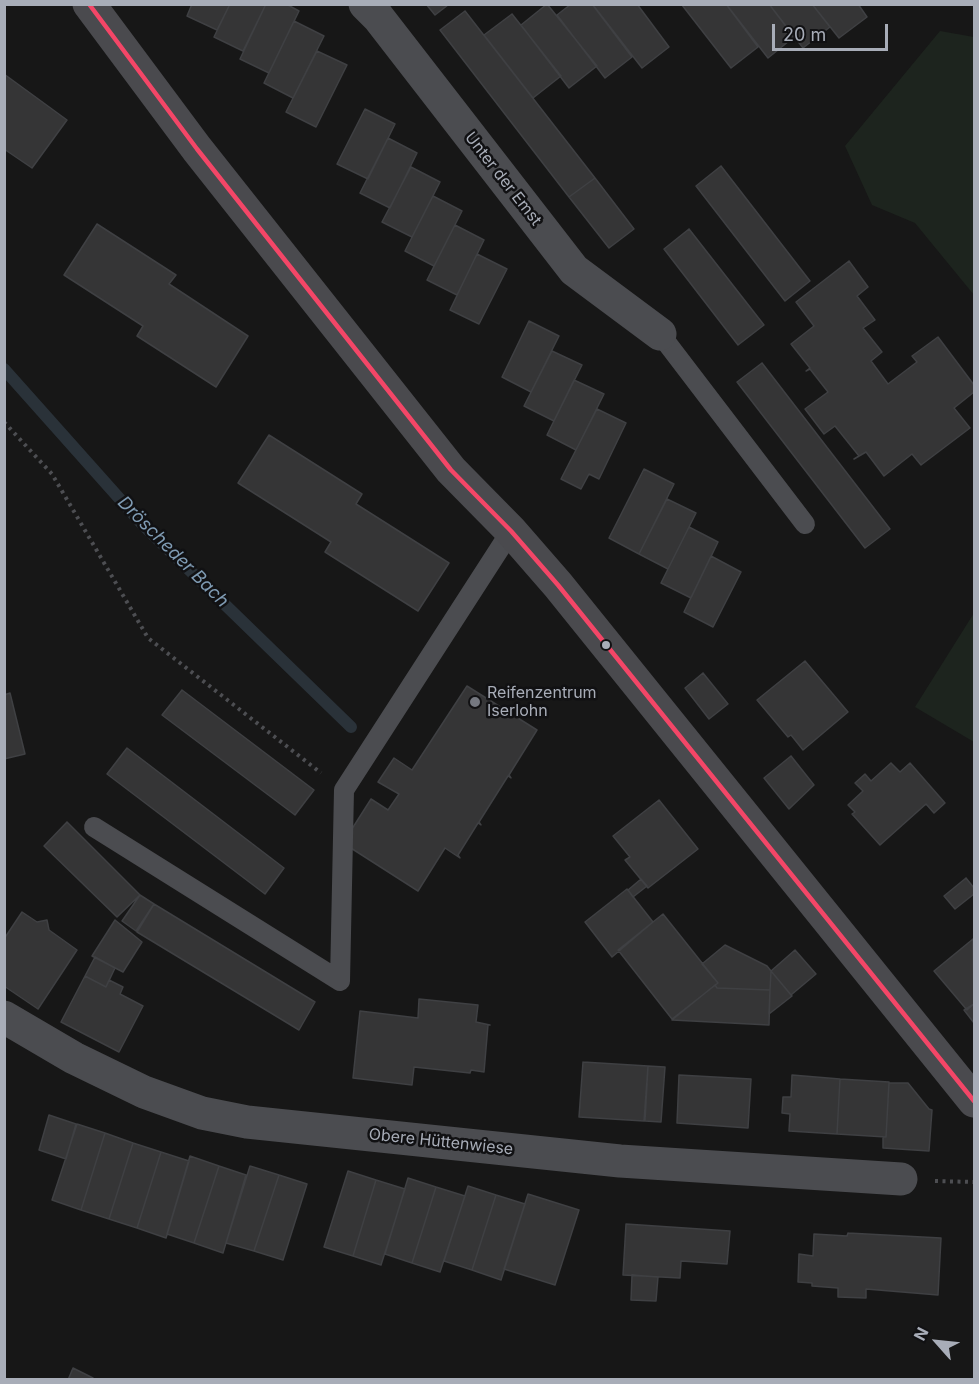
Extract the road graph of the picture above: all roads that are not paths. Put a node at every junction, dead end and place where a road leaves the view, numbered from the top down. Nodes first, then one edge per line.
1 (88, 4) edge
2 (365, 4) edge
3 (660, 334) joint
4 (805, 524) dead end
5 (511, 531) junction
6 (94, 827) dead end
7 (4, 1017) edge
8 (975, 1101) edge
9 (901, 1179) dead end

1 - 5 street
2 - 3 street, Unter der Emst
3 - 4 lane
5 - 6 lane
5 - 8 street
7 - 9 street, Obere Hüttenwiese

